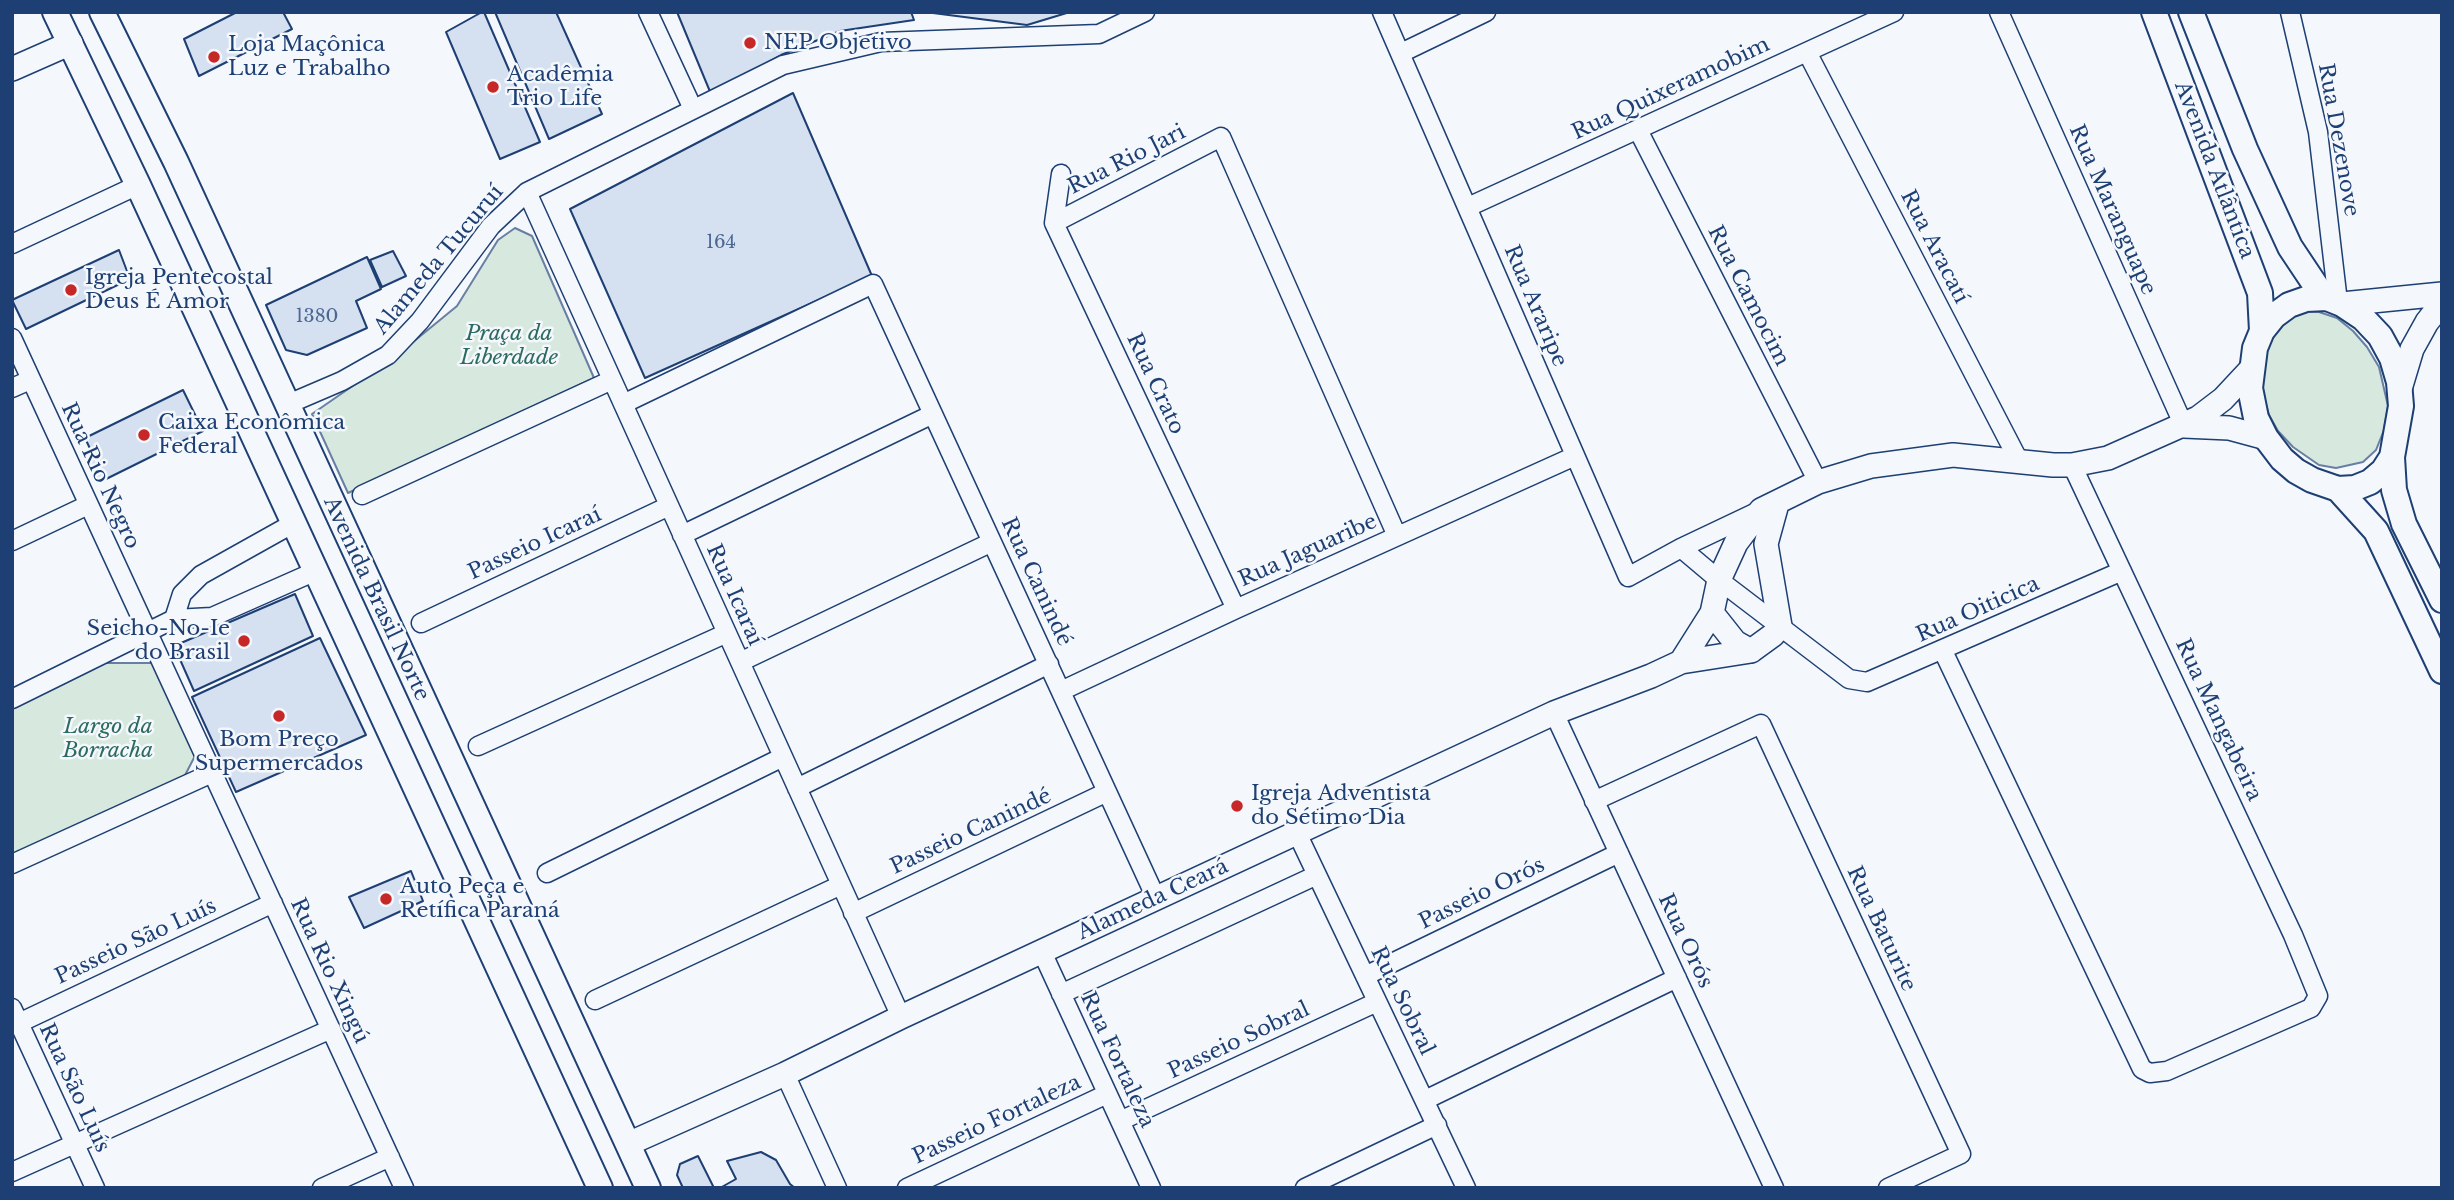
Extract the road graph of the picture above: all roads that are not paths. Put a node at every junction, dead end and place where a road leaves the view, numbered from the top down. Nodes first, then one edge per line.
1 (55, 12) edge
2 (102, 12) edge
3 (648, 12) edge
4 (1145, 12) edge
5 (1382, 12) edge
6 (1486, 12) edge
7 (1894, 12) edge
8 (1998, 12) edge
9 (2154, 12) edge
10 (2191, 12) edge
11 (2290, 12) edge
12 (71, 43) junction
13 (1807, 52) junction
14 (1401, 53) junction
15 (12, 69) edge
16 (693, 109) junction
17 (1638, 130) junction
18 (1061, 174) dead end
19 (138, 185) junction
20 (527, 192) junction
21 (1468, 207) junction
22 (1054, 223) junction
23 (12, 244) edge
24 (2442, 294) edge
25 (2333, 296) junction
26 (2442, 303) edge
27 (2262, 331) junction
28 (12, 338) edge
29 (2251, 369) junction
30 (30, 380) junction
31 (612, 380) junction
32 (12, 388) edge
33 (2400, 389) junction
34 (623, 404) junction
35 (286, 405) junction
36 (933, 414) junction
37 (2184, 426) junction
38 (2266, 438) junction
39 (1575, 456) junction
40 (2392, 457) junction
41 (2020, 463) junction
42 (2072, 465) junction
43 (1818, 482) junction
44 (2338, 489) junction
45 (362, 495) dead end
46 (88, 505) junction
47 (669, 506) junction
48 (1769, 507) junction
49 (294, 523) junction
50 (682, 535) junction
51 (1397, 536) junction
52 (12, 541) edge
53 (992, 542) junction
54 (1681, 548) junction
55 (316, 571) junction
56 (2122, 571) junction
57 (1719, 580) junction
58 (2442, 600) edge
59 (1236, 609) junction
60 (1712, 613) junction
61 (174, 618) junction
62 (421, 623) dead end
63 (1780, 626) junction
64 (147, 632) junction
65 (727, 633) junction
66 (1751, 651) junction
67 (1943, 651) junction
68 (740, 662) junction
69 (1681, 662) junction
70 (1049, 664) junction
71 (2442, 671) edge
72 (1061, 691) junction
73 (12, 699) edge
74 (1553, 713) junction
75 (478, 746) dead end
76 (783, 757) junction
77 (212, 773) junction
78 (797, 788) junction
79 (1107, 792) junction
80 (1594, 801) junction
81 (1297, 833) junction
82 (1619, 853) junction
83 (12, 864) edge
84 (547, 873) dead end
85 (1317, 875) junction
86 (841, 885) junction
87 (1156, 898) junction
88 (272, 903) junction
89 (853, 913) junction
90 (1042, 952) junction
91 (1365, 976) junction
92 (1677, 978) junction
93 (1061, 994) junction
94 (594, 1000) dead end
95 (1377, 1002) junction
96 (16, 1015) edge
97 (901, 1017) junction
98 (331, 1029) junction
99 (785, 1074) junction
100 (1107, 1094) junction
101 (1425, 1100) junction
102 (1120, 1122) junction
103 (1437, 1125) junction
104 (75, 1143) junction
105 (628, 1144) junction
106 (390, 1157) junction
107 (12, 1172) edge
108 (95, 1188) edge
109 (322, 1188) edge
110 (404, 1188) edge
111 (600, 1188) edge
112 (648, 1188) edge
113 (837, 1188) edge
114 (907, 1188) edge
115 (1151, 1188) edge
116 (1305, 1188) edge
117 (1466, 1188) edge
118 (1774, 1188) edge
119 (1888, 1188) edge

1 - 12 main road, Avenida Brasil Norte
2 - 35 main road, Avenida Brasil Norte
3 - 16 street
4 - 16 street, Alameda Tucuruí
5 - 14 street, Rua Araripe
6 - 14 street
7 - 13 street, Rua Quixeramobim
8 - 37 street, Rua Maranguape
9 - 27 main road, Avenida Atlântica
10 - 25 main road, Avenida Atlântica
11 - 25 street, Rua Dezenove
12 - 15 street
12 - 19 main road, Avenida Brasil Norte
13 - 17 street, Rua Quixeramobim
13 - 41 street, Rua Aracatí
14 - 21 street, Rua Araripe
16 - 20 street, Alameda Tucuruí
17 - 21 street, Rua Quixeramobim
17 - 43 street, Rua Camocim
18 - 22 street
19 - 23 street
19 - 49 main road, Avenida Brasil Norte
20 - 31 street, Rua Icaraí
20 - 35 street, Alameda Tucuruí
21 - 39 street, Rua Araripe
22 - 51 street, Rua Rio Jari
22 - 59 street, Rua Crato
24 - 25 street
25 - 27 main road, Avenida Atlântica
25 - 33 main road, Avenida Atlântica
26 - 33 street
27 - 29 main road, Avenida Atlântica
28 - 30 street, Rua Rio Negro
29 - 37 street
29 - 38 main road, Avenida Atlântica
30 - 32 street
30 - 46 street, Rua Rio Negro
31 - 34 street, Rua Icaraí
31 - 45 street
33 - 40 main road, Avenida Atlântica
34 - 36 street, Rua Canindé
34 - 47 street, Rua Icaraí
35 - 105 main road, Avenida Brasil Norte
36 - 50 street
36 - 53 street, Rua Canindé
37 - 38 street
37 - 42 street
38 - 44 main road, Avenida Atlântica
39 - 51 street, Rua Jaguaribe
39 - 54 street, Rua Araripe
40 - 44 main road
40 - 58 main road, Avenida Atlântica
41 - 42 street
41 - 43 street
42 - 56 street, Rua Mangabeira
43 - 48 street
44 - 71 main road, Avenida Atlântica
46 - 52 street
46 - 64 street, Rua Rio Negro
47 - 50 street, Rua Icaraí
47 - 62 street, Passeio Icaraí
48 - 54 street
48 - 57 street
48 - 63 street
49 - 55 main road, Avenida Brasil Norte
49 - 61 street
50 - 65 street, Rua Icaraí
51 - 59 street, Rua Jaguaribe
53 - 68 street
53 - 70 street, Rua Canindé
54 - 57 street
55 - 61 street
55 - 111 main road, Avenida Brasil Norte
56 - 67 street, Rua Oiticica
56 - 67 street, Rua Mangabeira
57 - 60 street
57 - 63 street
59 - 72 street, Rua Jaguaribe
60 - 66 street
60 - 69 street
61 - 64 street
63 - 66 street
63 - 67 street, Rua Oiticica
64 - 73 street
64 - 77 street, Rua Rio Negro
65 - 68 street, Rua Icaraí
65 - 75 street
66 - 69 street, Alameda Ceará
68 - 76 street, Rua Icaraí
69 - 74 street, Alameda Ceará
70 - 72 street, Rua Canindé
70 - 78 street
72 - 79 street, Rua Canindé
74 - 80 street, Rua Orós
74 - 81 street, Alameda Ceará
76 - 78 street, Rua Icaraí
76 - 84 street
77 - 83 street
77 - 88 street, Rua Rio Xingú
78 - 86 street, Rua Icaraí
79 - 87 street, Rua Canindé
79 - 89 street, Passeio Canindé
80 - 82 street, Rua Orós
80 - 119 street, Rua Baturite
81 - 85 street, Rua Sobral
81 - 87 street, Alameda Ceará
82 - 91 street, Passeio Orós
82 - 92 street, Rua Orós
85 - 91 street, Rua Sobral
85 - 93 street
86 - 89 street, Rua Icaraí
86 - 94 street
87 - 90 street, Alameda Ceará
88 - 96 street, Passeio São Luís
88 - 98 street, Rua Rio Xingú
89 - 97 street, Rua Icaraí
90 - 93 street, Rua Fortaleza
90 - 97 street, Alameda Ceará
91 - 95 street, Rua Sobral
92 - 101 street
92 - 118 street, Rua Orós
93 - 100 street, Rua Fortaleza
95 - 101 street, Rua Sobral
95 - 102 street, Passeio Sobral
96 - 104 street, Rua São Luís
97 - 99 street, Alameda Ceará
98 - 104 street
98 - 106 street, Rua Rio Xingú
99 - 105 street, Alameda Ceará
99 - 113 street
100 - 102 street, Rua Fortaleza
100 - 114 street, Passeio Fortaleza
101 - 103 street, Rua Sobral
102 - 115 street, Rua Fortaleza
103 - 116 street
103 - 117 street, Rua Sobral
104 - 107 street
104 - 108 street, Rua São Luís
105 - 112 main road, Avenida Brasil Norte
106 - 109 street
106 - 110 street, Rua Rio Xingú

